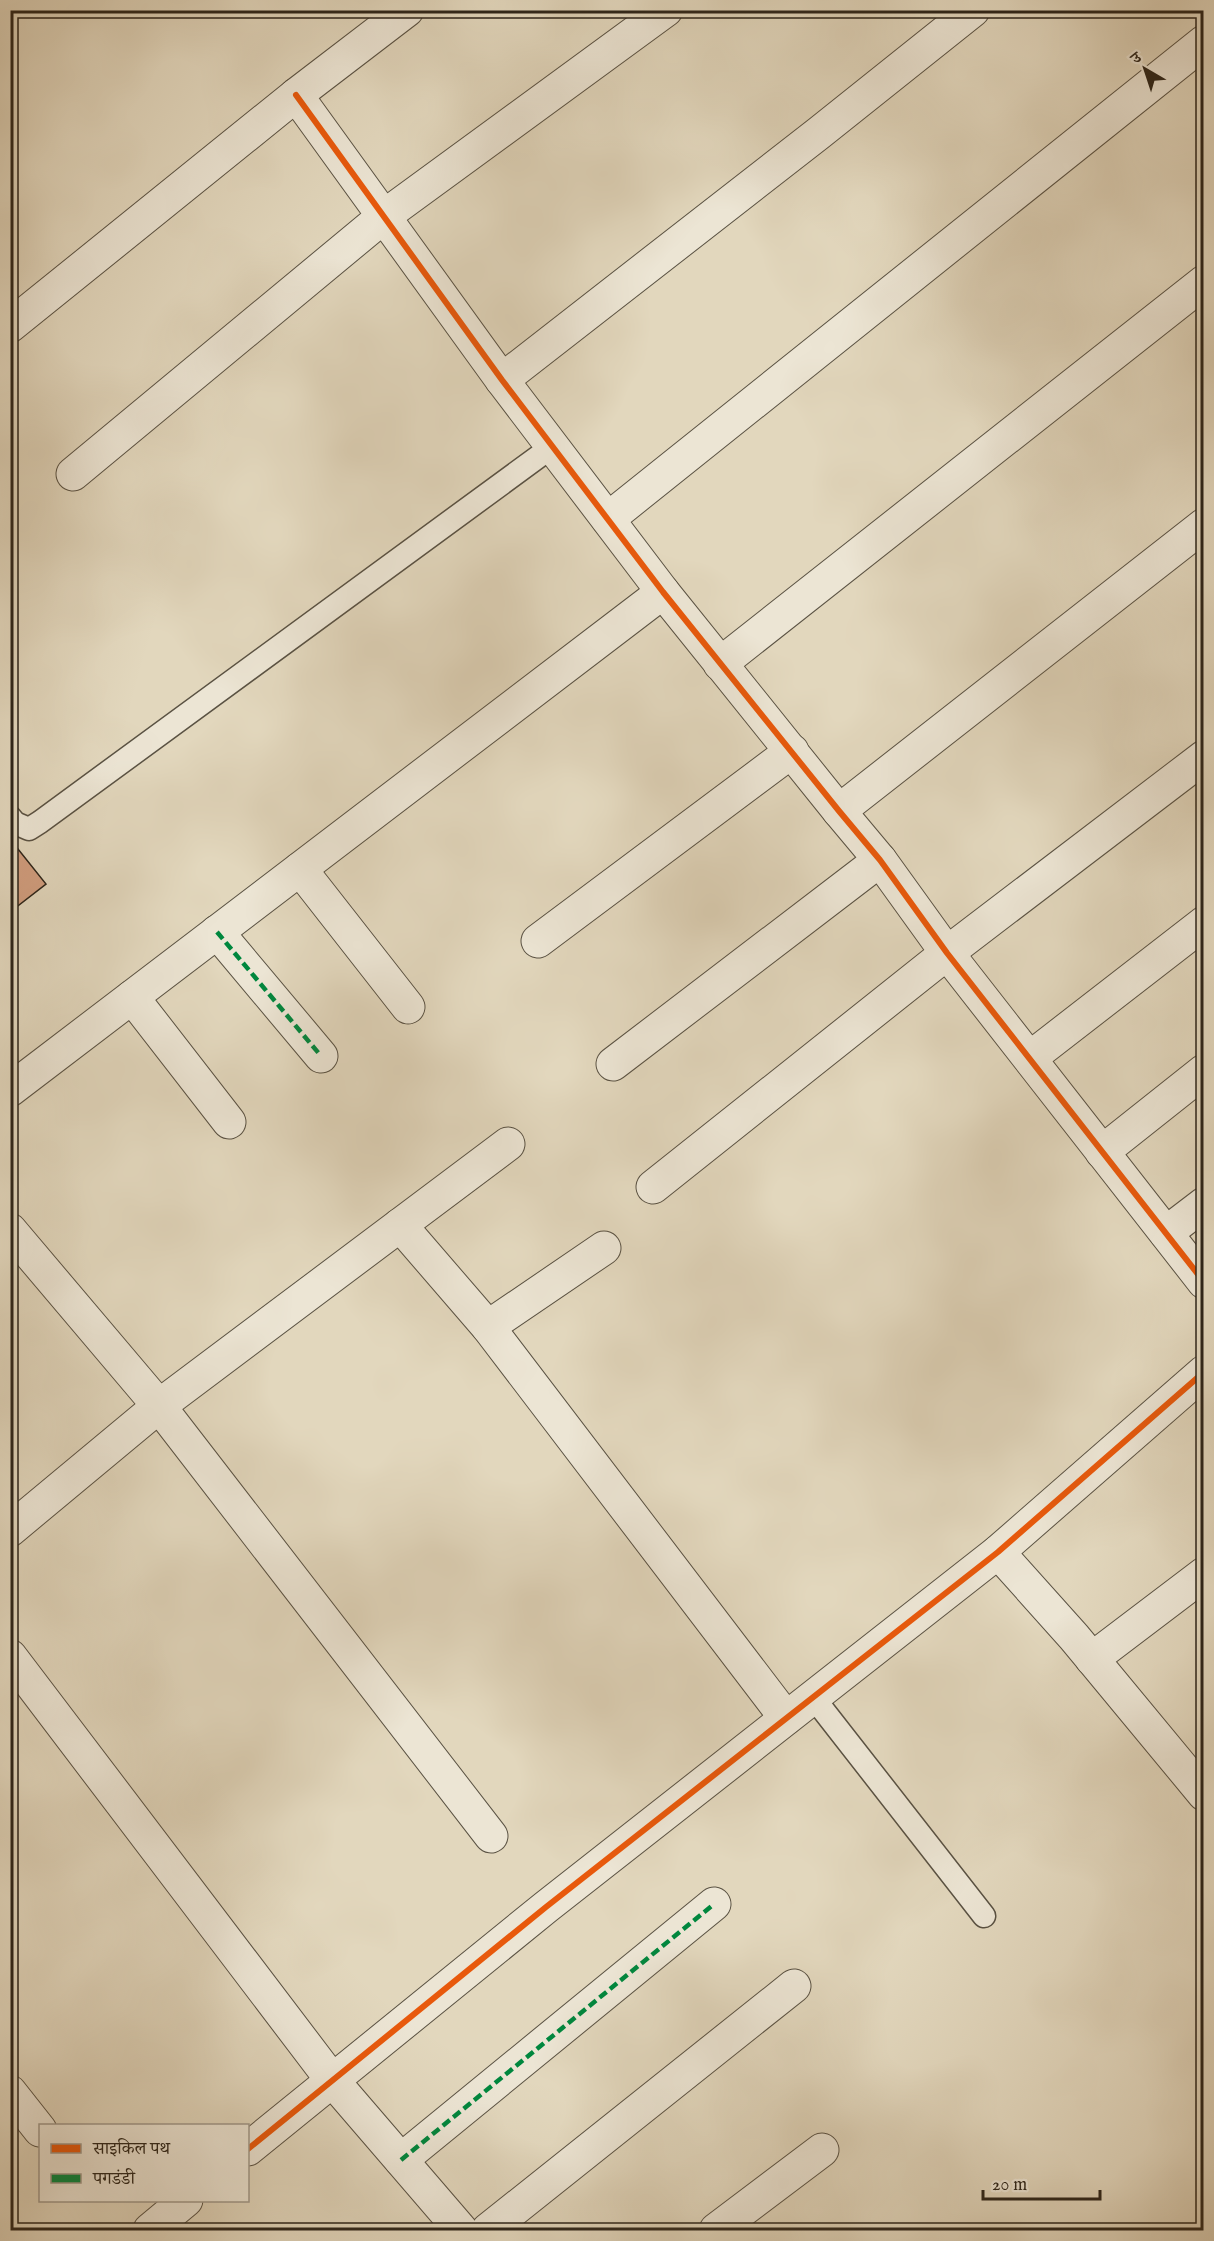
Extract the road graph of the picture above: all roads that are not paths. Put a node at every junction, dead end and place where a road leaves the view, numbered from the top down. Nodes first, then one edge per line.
1 (407, 10) edge
2 (666, 10) edge
3 (973, 10) edge
4 (1203, 42) edge
5 (296, 95) junction
6 (383, 217) junction
7 (1203, 282) edge
8 (10, 326) edge
9 (502, 380) junction
10 (553, 446) junction
11 (74, 474) dead end
12 (608, 519) junction
13 (1203, 525) edge
14 (663, 592) junction
15 (720, 664) junction
16 (792, 751) junction
17 (1203, 757) edge
18 (839, 812) junction
19 (10, 817) edge
20 (880, 860) junction
21 (300, 869) junction
22 (1203, 923) edge
23 (217, 932) junction
24 (538, 941) dead end
25 (947, 953) junction
26 (132, 997) junction
27 (408, 1007) dead end
28 (321, 1056) dead end
29 (1030, 1058) junction
30 (613, 1064) dead end
31 (1203, 1071) edge
32 (10, 1090) edge
33 (229, 1122) dead end
34 (508, 1144) dead end
35 (1102, 1152) junction
36 (653, 1187) dead end
37 (1203, 1204) edge
38 (400, 1225) junction
39 (10, 1230) edge
40 (1166, 1233) junction
41 (604, 1248) dead end
42 (1203, 1282) edge
43 (488, 1327) junction
44 (1203, 1372) edge
45 (159, 1406) junction
46 (10, 1530) edge
47 (998, 1552) junction
48 (1203, 1574) edge
49 (10, 1656) edge
50 (1092, 1659) junction
51 (813, 1697) junction
52 (786, 1718) junction
53 (1203, 1794) edge
54 (491, 1836) dead end
55 (714, 1904) dead end
56 (984, 1916) dead end
57 (794, 1986) dead end
58 (332, 2080) junction
59 (10, 2092) edge
60 (39, 2129) edge
61 (249, 2149) edge
62 (822, 2150) dead end
63 (401, 2160) junction
64 (184, 2202) edge
65 (150, 2230) edge
66 (461, 2230) edge
67 (488, 2230) edge
68 (716, 2230) edge

1 - 5 street
2 - 6 street
3 - 9 street
4 - 12 street
5 - 6 street
5 - 8 street
6 - 9 street
6 - 11 street
7 - 15 street
9 - 10 street
10 - 12 street
10 - 19 lane
12 - 14 street
13 - 18 street
14 - 15 street
14 - 21 street
15 - 16 street
16 - 18 street
16 - 24 street
17 - 25 street
18 - 20 street
20 - 25 street
20 - 30 street
21 - 23 street
21 - 27 street
22 - 29 street
23 - 26 street
23 - 28 street
25 - 29 street
25 - 36 street
26 - 32 street
26 - 33 street
29 - 35 street
31 - 35 street
34 - 38 street
35 - 40 street
37 - 40 street
38 - 43 street
38 - 45 street
39 - 45 street
40 - 42 street
41 - 43 street
43 - 52 street
44 - 47 street
45 - 46 street
45 - 54 street
47 - 50 street
47 - 51 street
48 - 50 street
49 - 58 street
50 - 53 street
51 - 52 street
51 - 56 lane
52 - 58 street
55 - 63 street
57 - 67 street
58 - 61 street
58 - 63 street
59 - 60 street
62 - 68 street
63 - 66 street
64 - 65 street

